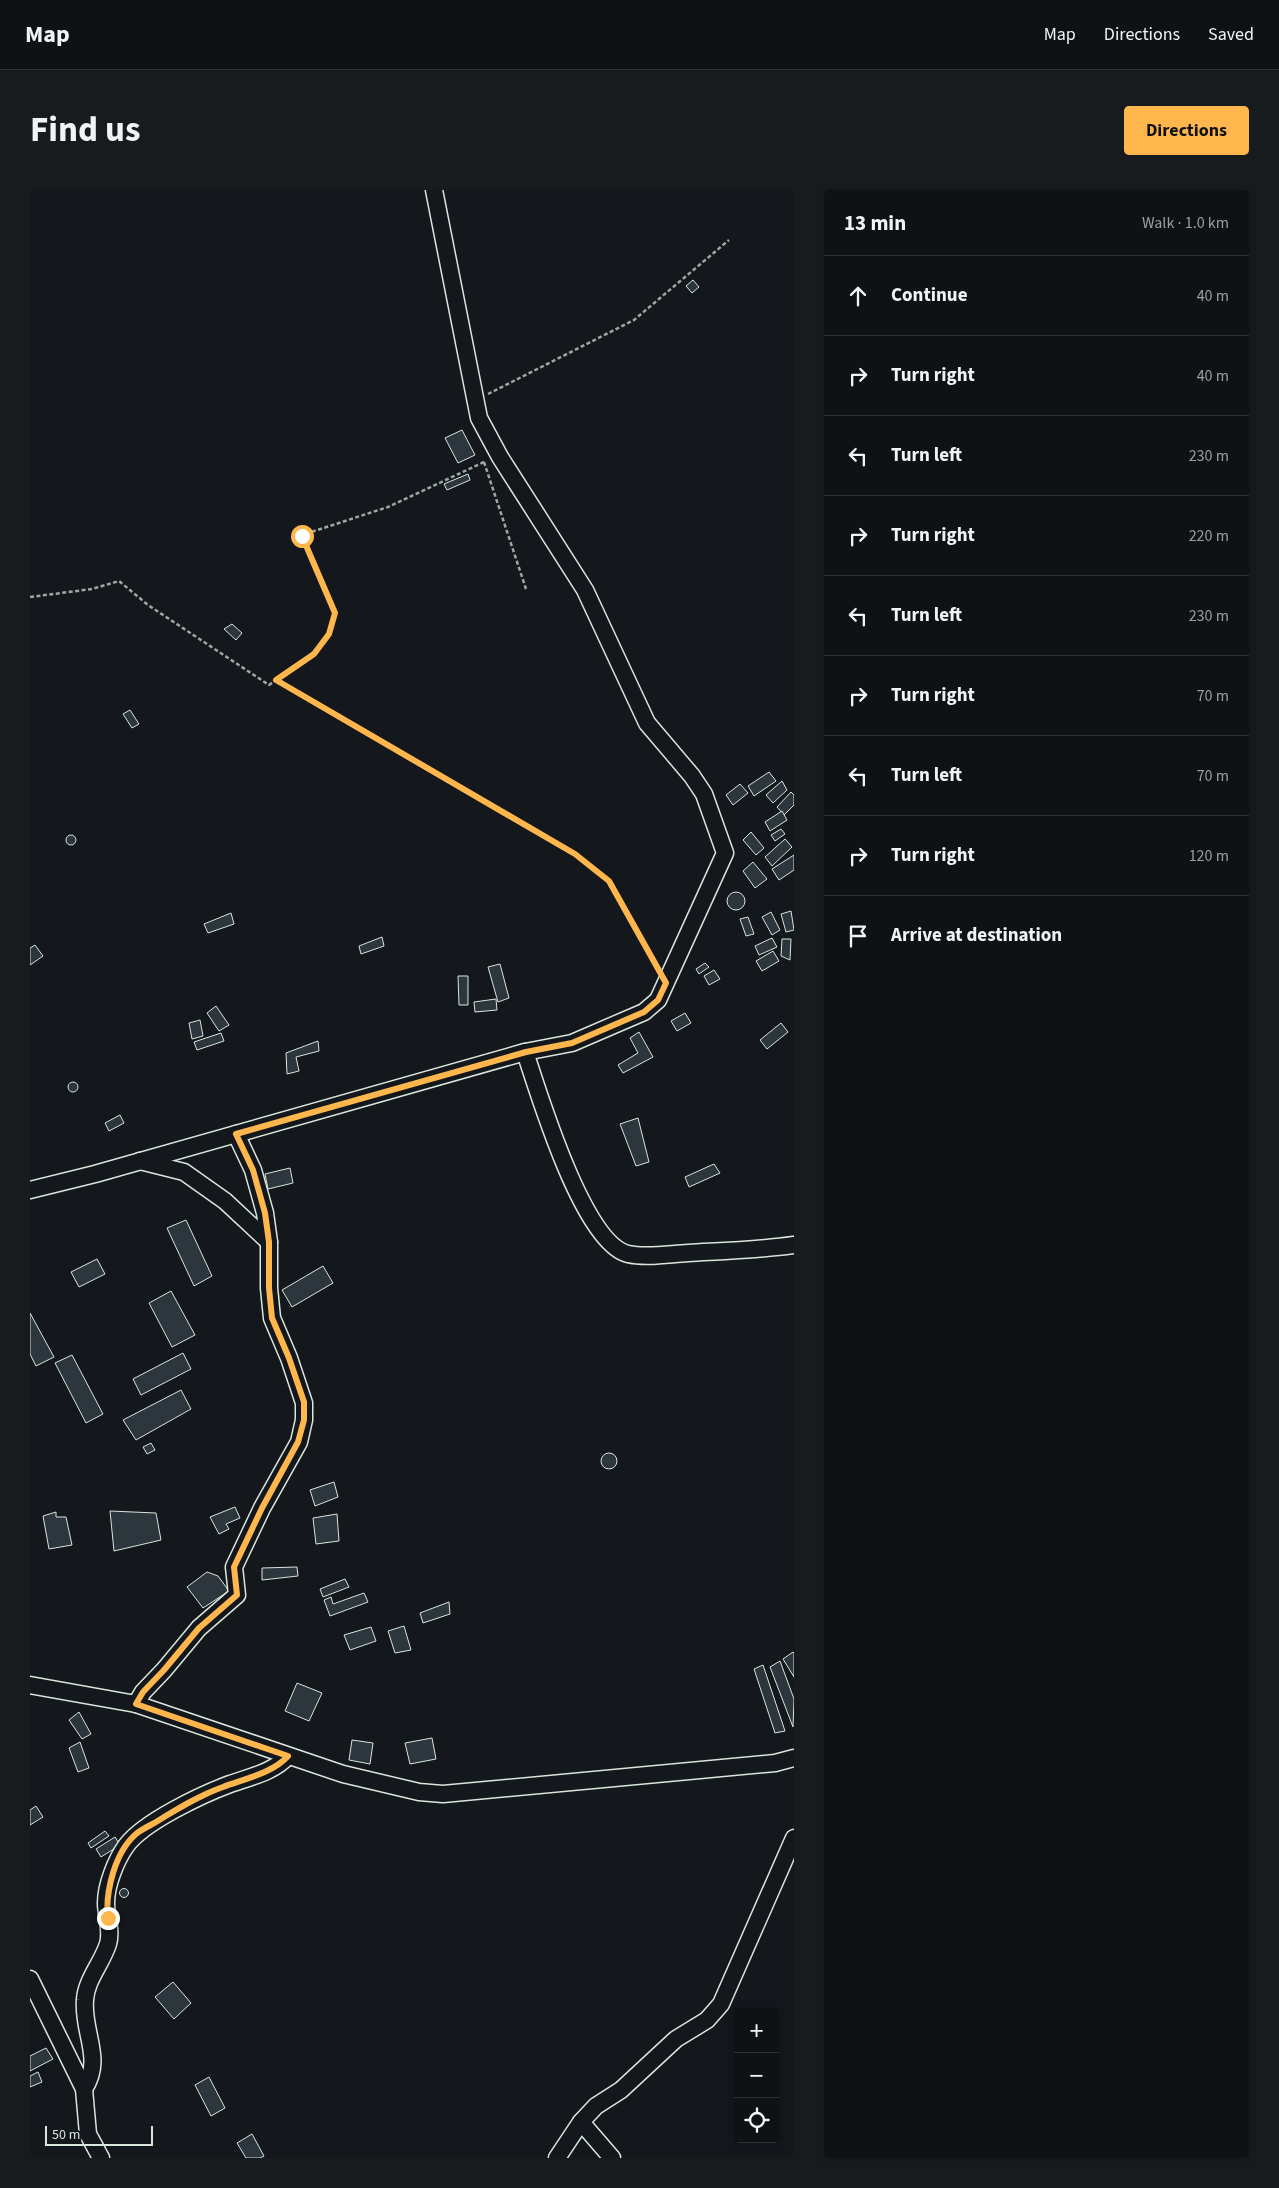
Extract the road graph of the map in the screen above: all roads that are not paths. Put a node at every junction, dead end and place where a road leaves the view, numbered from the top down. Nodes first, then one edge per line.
1 (434, 190) edge
2 (526, 1052) junction
3 (236, 1134) junction
4 (140, 1161) junction
5 (30, 1190) edge
6 (269, 1242) junction
7 (794, 1245) edge
8 (30, 1685) edge
9 (136, 1704) junction
10 (288, 1756) junction
11 (794, 1758) edge
12 (776, 1763) junction
13 (794, 1766) edge
14 (794, 1838) edge
15 (30, 1978) edge
16 (84, 2089) junction
17 (581, 2122) junction
18 (100, 2158) edge
19 (557, 2158) edge
20 (612, 2158) edge

1 - 2 street
2 - 3 street
2 - 7 street
3 - 4 street
3 - 6 street
4 - 5 street
4 - 6 street
6 - 9 street
8 - 9 street
9 - 10 street
10 - 12 street
10 - 16 street
11 - 12 street
12 - 13 street
14 - 17 street
15 - 16 street
16 - 18 street
17 - 19 street
17 - 20 street

